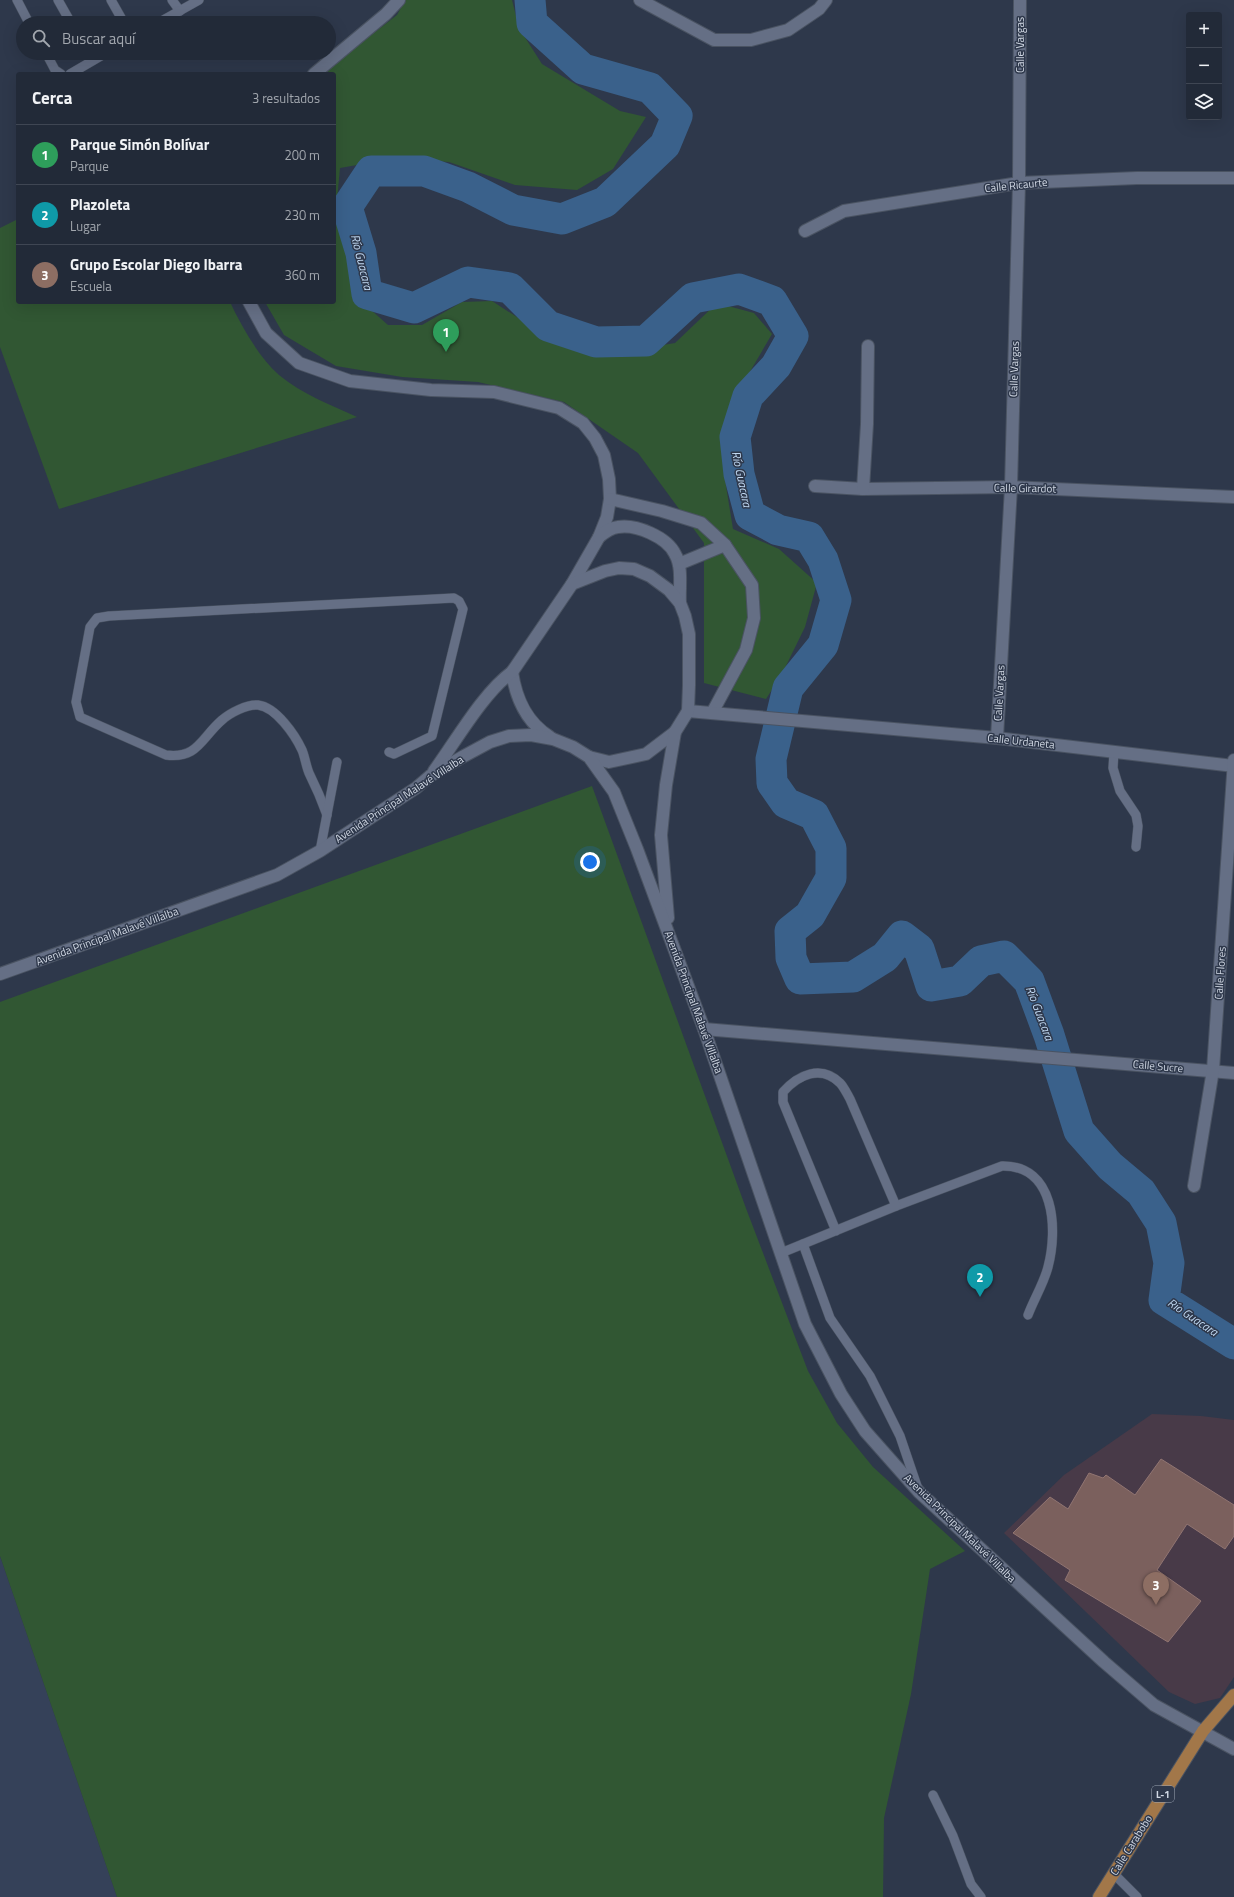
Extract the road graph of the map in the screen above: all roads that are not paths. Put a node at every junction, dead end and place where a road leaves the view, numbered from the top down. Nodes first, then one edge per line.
1 (17, 0) edge
2 (58, 0) edge
3 (111, 0) edge
4 (172, 0) edge
5 (199, 0) edge
6 (398, 0) edge
7 (640, 0) edge
8 (826, 0) edge
9 (1020, 0) edge
10 (180, 11) junction
11 (25, 16) edge
12 (67, 16) edge
13 (120, 16) edge
14 (171, 16) edge
15 (336, 56) edge
16 (50, 60) edge
17 (86, 60) edge
18 (331, 60) edge
19 (58, 72) edge
20 (72, 72) edge
21 (316, 72) edge
22 (1234, 178) edge
23 (1019, 183) junction
24 (805, 231) dead end
25 (250, 304) edge
26 (868, 346) dead end
27 (815, 486) dead end
28 (1011, 487) junction
29 (863, 489) junction
30 (1234, 497) edge
31 (610, 499) junction
32 (599, 537) junction
33 (725, 545) junction
34 (679, 564) junction
35 (572, 584) junction
36 (680, 603) junction
37 (512, 672) junction
38 (688, 711) junction
39 (712, 713) junction
40 (675, 732) junction
41 (997, 738) junction
42 (553, 739) junction
43 (389, 752) dead end
44 (1114, 752) junction
45 (589, 757) junction
46 (1234, 760) edge
47 (337, 762) dead end
48 (1234, 766) edge
49 (430, 776) junction
50 (327, 815) junction
51 (1136, 847) dead end
52 (320, 851) junction
53 (669, 932) junction
54 (0, 974) edge
55 (704, 1029) junction
56 (1213, 1070) junction
57 (1234, 1073) edge
58 (1194, 1186) dead end
59 (896, 1206) junction
60 (836, 1231) junction
61 (803, 1244) junction
62 (781, 1253) junction
63 (1028, 1315) dead end
64 (919, 1492) junction
65 (1234, 1695) edge
66 (1203, 1731) junction
67 (1234, 1749) edge
68 (933, 1795) dead end
69 (1113, 1873) junction
70 (981, 1897) edge
71 (1098, 1897) edge
72 (1137, 1897) edge

1 - 11 lane
2 - 12 lane
3 - 13 lane
4 - 10 lane
5 - 10 lane
6 - 15 street
7 - 8 street
9 - 23 street, Calle Vargas
10 - 14 lane
16 - 19 lane
17 - 20 lane
18 - 21 street
22 - 23 street, Calle Ricaurte
23 - 24 street, Calle Ricaurte
23 - 28 street, Calle Vargas
25 - 31 street
26 - 29 street
27 - 29 street, Calle Girardot
28 - 29 street, Calle Girardot
28 - 30 street, Calle Girardot
28 - 41 street, Calle Vargas
31 - 32 street
31 - 33 street
32 - 34 street
32 - 35 street
33 - 34 street
33 - 39 street
34 - 36 street
35 - 36 street
35 - 37 street
36 - 38 street
37 - 42 street
37 - 49 street
38 - 39 street, Calle Urdaneta
38 - 40 street
39 - 41 street, Calle Urdaneta
40 - 45 street
40 - 53 street
41 - 44 street, Calle Urdaneta
42 - 45 street, Avenida Principal Malavé Villalba
42 - 49 street, Avenida Principal Malavé Villalba
43 - 50 lane
44 - 48 street, Calle Urdaneta
44 - 51 lane
45 - 53 street, Avenida Principal Malavé Villalba
46 - 48 street, Calle Flores
47 - 50 lane
48 - 56 street, Calle Flores
49 - 52 street, Avenida Principal Malavé Villalba
50 - 52 lane
52 - 54 street, Avenida Principal Malavé Villalba
53 - 55 street, Avenida Principal Malavé Villalba
55 - 56 street, Calle Sucre
55 - 62 street, Avenida Principal Malavé Villalba
56 - 57 street, Calle Sucre
56 - 58 street, Calle Flores
59 - 60 lane
59 - 60 lane
59 - 63 lane
60 - 61 lane
61 - 62 lane
61 - 64 lane
62 - 64 street, Avenida Principal Malavé Villalba
64 - 66 street, Avenida Principal Malavé Villalba
65 - 66 main road, Calle Carabobo / L-1
66 - 67 street, Avenida Principal Malavé Villalba
66 - 69 main road, Calle Carabobo / L-1
68 - 70 lane
69 - 71 main road, Calle Carabobo / L-1
69 - 72 lane

